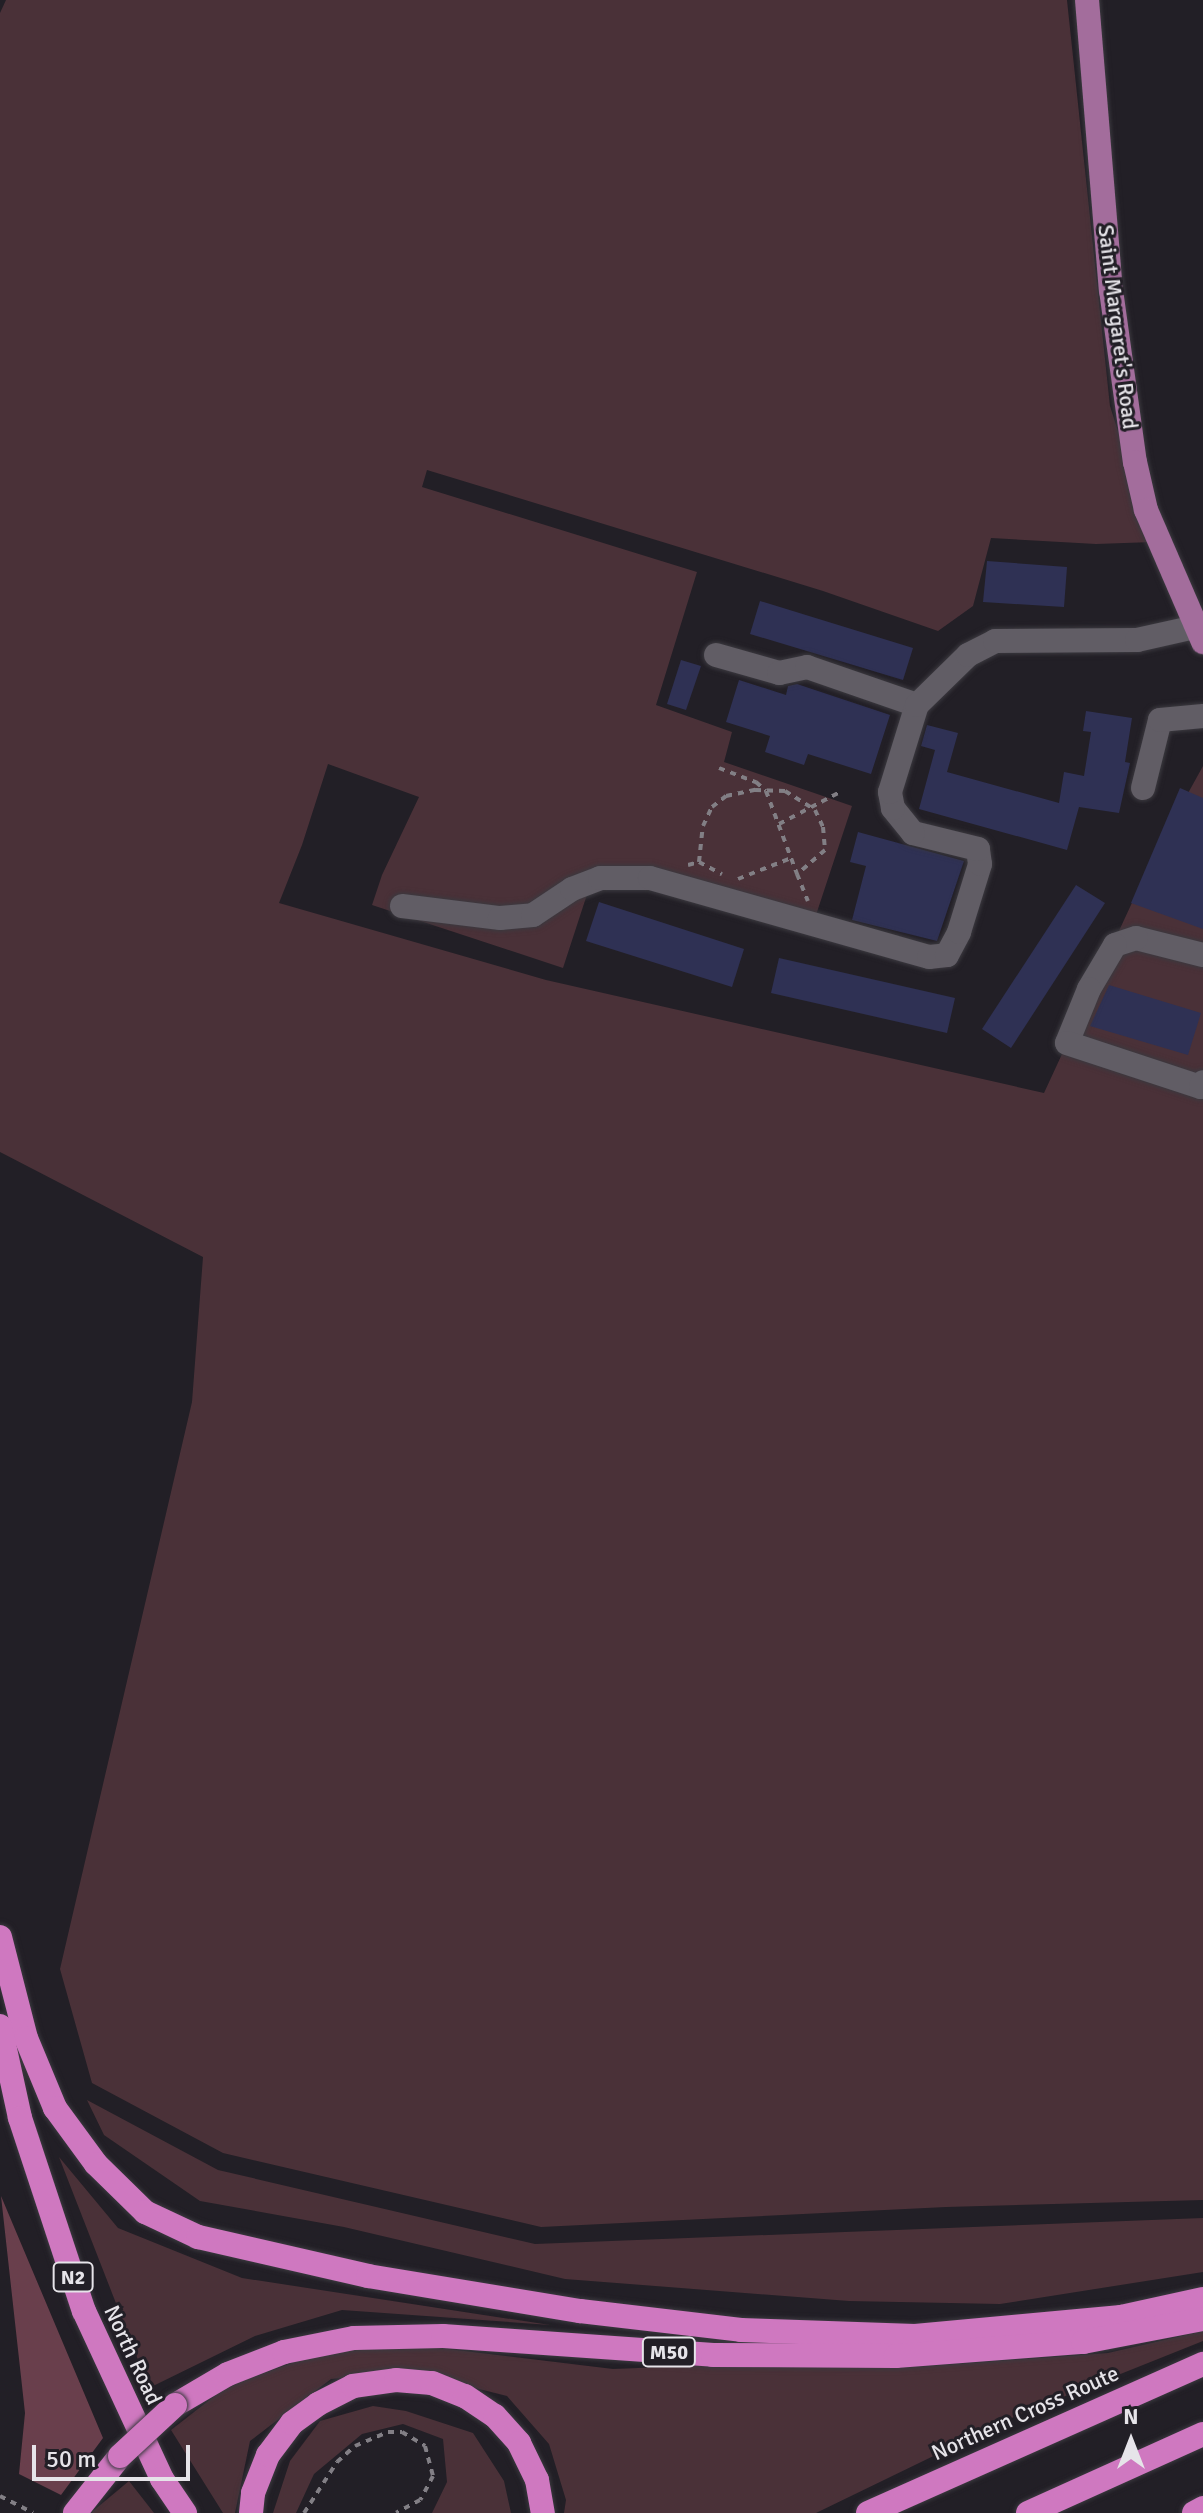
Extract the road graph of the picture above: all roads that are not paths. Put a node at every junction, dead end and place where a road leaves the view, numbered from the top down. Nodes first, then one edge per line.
1 (1087, 0) edge
2 (1199, 634) edge
3 (716, 655) dead end
4 (917, 705) junction
5 (1203, 716) edge
6 (1143, 788) dead end
7 (402, 906) dead end
8 (1203, 955) edge
9 (1203, 1082) edge
10 (0, 1937) edge
11 (0, 2026) edge
12 (1203, 2299) edge
13 (1203, 2319) edge
14 (1203, 2364) edge
15 (1203, 2434) edge
16 (1203, 2508) edge
17 (75, 2513) edge
18 (185, 2513) edge
19 (251, 2513) edge
20 (543, 2513) edge
21 (868, 2513) edge
22 (1028, 2513) edge
23 (1194, 2513) edge

1 - 2 main road, Saint Margaret's Road
2 - 4 lane
3 - 4 lane
4 - 7 lane
5 - 6 lane
8 - 9 lane
10 - 12 highway
11 - 18 highway, North Road / N2
13 - 17 highway, M50, bridge
14 - 21 highway, Northern Cross Route
15 - 22 highway
16 - 23 highway
19 - 20 highway

